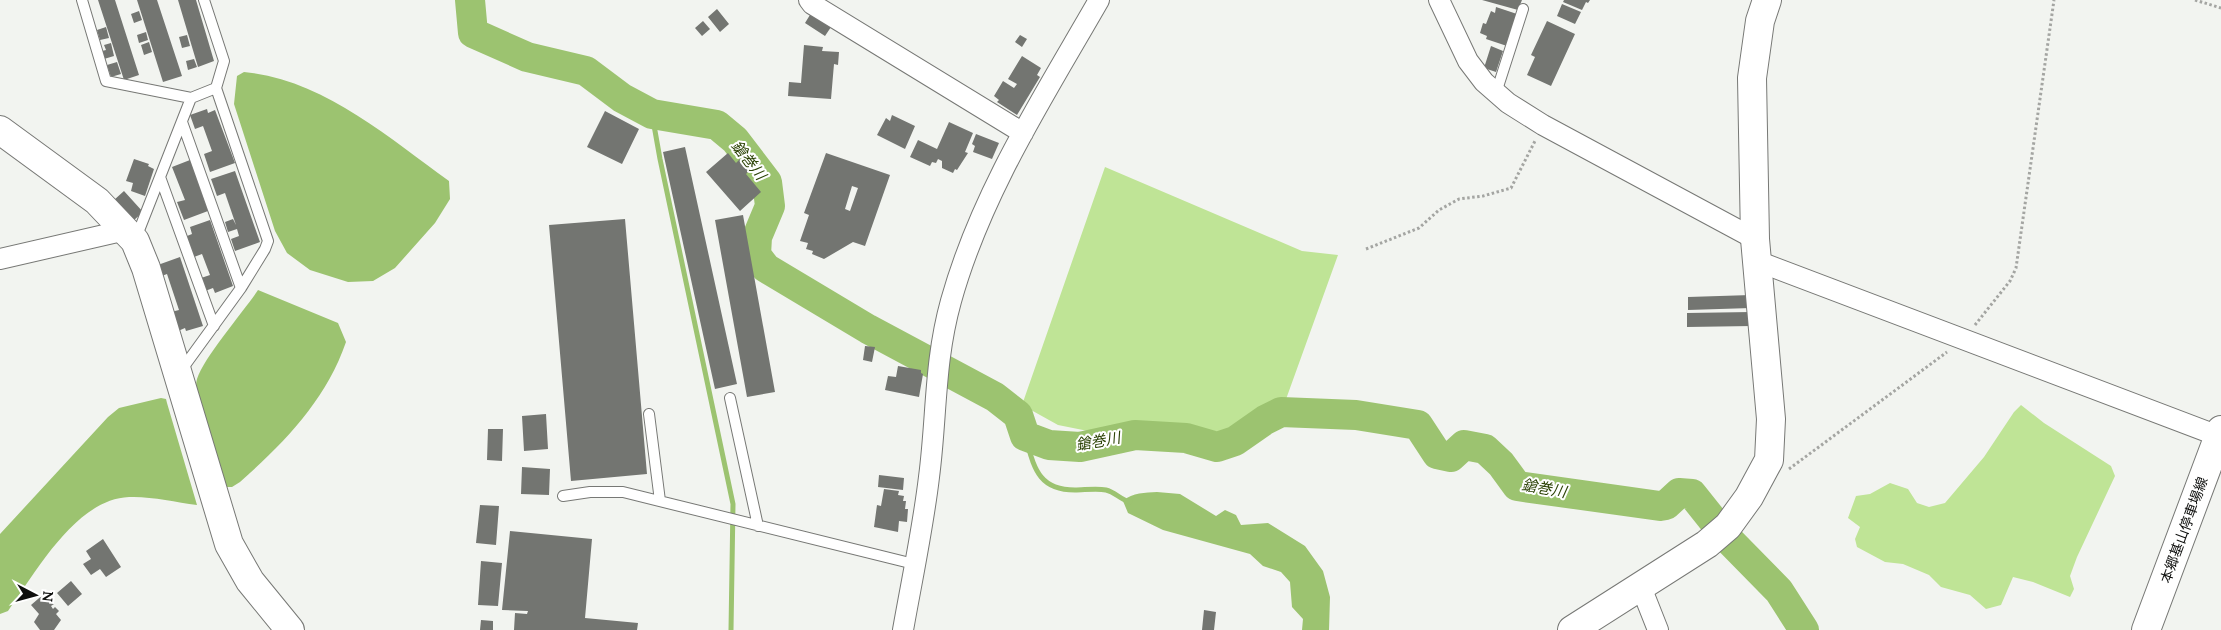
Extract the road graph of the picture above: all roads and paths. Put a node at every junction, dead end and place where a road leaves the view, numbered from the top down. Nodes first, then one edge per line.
1 (82, 0) edge
2 (204, 0) edge
3 (809, 0) edge
4 (1100, 0) edge
5 (1439, 0) edge
6 (1767, 0) edge
7 (2054, 0) edge
8 (2195, 0) edge
9 (1523, 8) dead end
10 (2221, 8) edge
11 (216, 88) junction
12 (1496, 93) junction
13 (191, 98) junction
14 (182, 122) junction
15 (1543, 125) junction
16 (0, 130) edge
17 (1023, 133) junction
18 (160, 178) junction
19 (131, 235) junction
20 (1366, 250) dead end
21 (1756, 250) junction
22 (0, 259) edge
23 (241, 288) junction
24 (214, 326) junction
25 (1964, 339) junction
26 (179, 373) junction
27 (730, 398) dead end
28 (649, 414) dead end
29 (2220, 434) edge
30 (1762, 475) junction
31 (562, 496) dead end
32 (660, 502) junction
33 (758, 526) junction
34 (914, 564) junction
35 (1641, 587) junction
36 (290, 630) edge
37 (903, 630) edge
38 (1572, 630) edge
39 (1658, 630) edge
40 (2146, 630) edge

1 - 13 lane
2 - 11 lane
3 - 17 street
4 - 17 street
5 - 12 street
6 - 21 street
7 - 25 path
8 - 10 path
9 - 12 lane
11 - 13 lane
11 - 23 lane
12 - 15 street
13 - 14 lane
14 - 18 lane
14 - 23 lane
15 - 20 path
15 - 21 street
16 - 19 street
17 - 34 street
18 - 19 lane
18 - 24 lane
19 - 22 street
19 - 26 street
21 - 25 street
21 - 30 street
23 - 24 lane
24 - 26 lane
25 - 29 street
25 - 30 path
26 - 36 street
27 - 33 lane
28 - 32 lane
29 - 40 street, 本郷基山停車場線
30 - 35 street
31 - 32 lane
32 - 33 lane
33 - 34 lane
34 - 37 street
35 - 38 street
35 - 39 street

